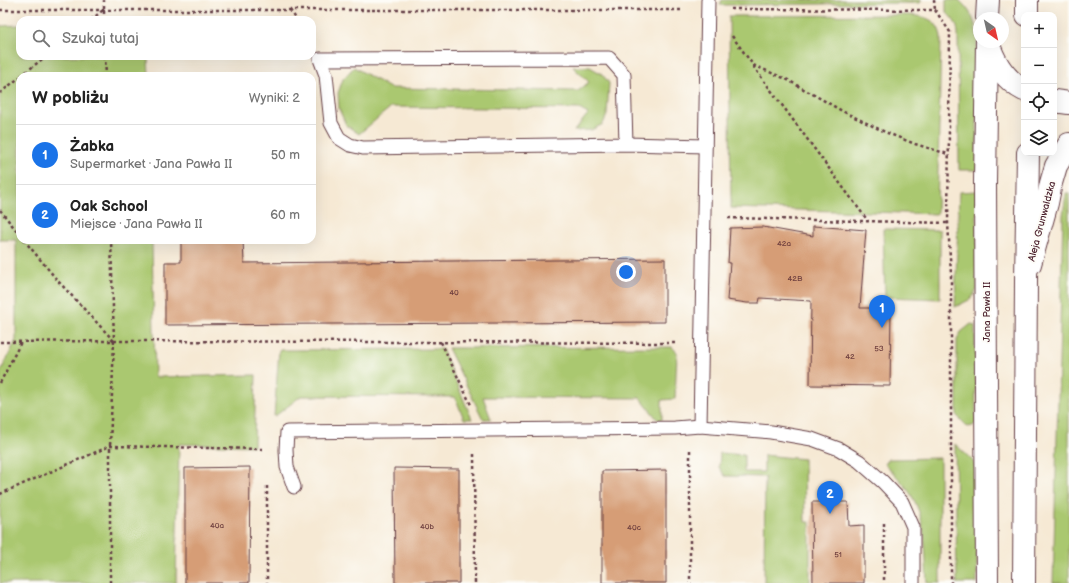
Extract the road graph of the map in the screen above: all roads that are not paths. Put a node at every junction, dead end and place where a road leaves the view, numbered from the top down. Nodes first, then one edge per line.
1 (988, 0) edge
2 (1027, 0) edge
3 (708, 5) edge
4 (988, 12) edge
5 (1027, 12) edge
6 (987, 48) edge
7 (989, 48) edge
8 (1021, 88) edge
9 (1057, 101) edge
10 (1069, 103) edge
11 (626, 144) junction
12 (1069, 144) edge
13 (705, 146) junction
14 (1028, 156) edge
15 (1026, 277) junction
16 (700, 426) junction
17 (294, 487) dead end
18 (913, 583) edge
19 (987, 583) edge
20 (1024, 583) edge

1 - 4 main road
2 - 5 main road
3 - 13 lane
6 - 19 main road, Jana Pawła II
7 - 8 main road
9 - 10 main road
11 - 11 lane
11 - 13 lane
12 - 15 main road, Aleja Grunwaldzka
13 - 16 lane
14 - 15 main road
15 - 20 main road
16 - 17 lane
16 - 18 lane

